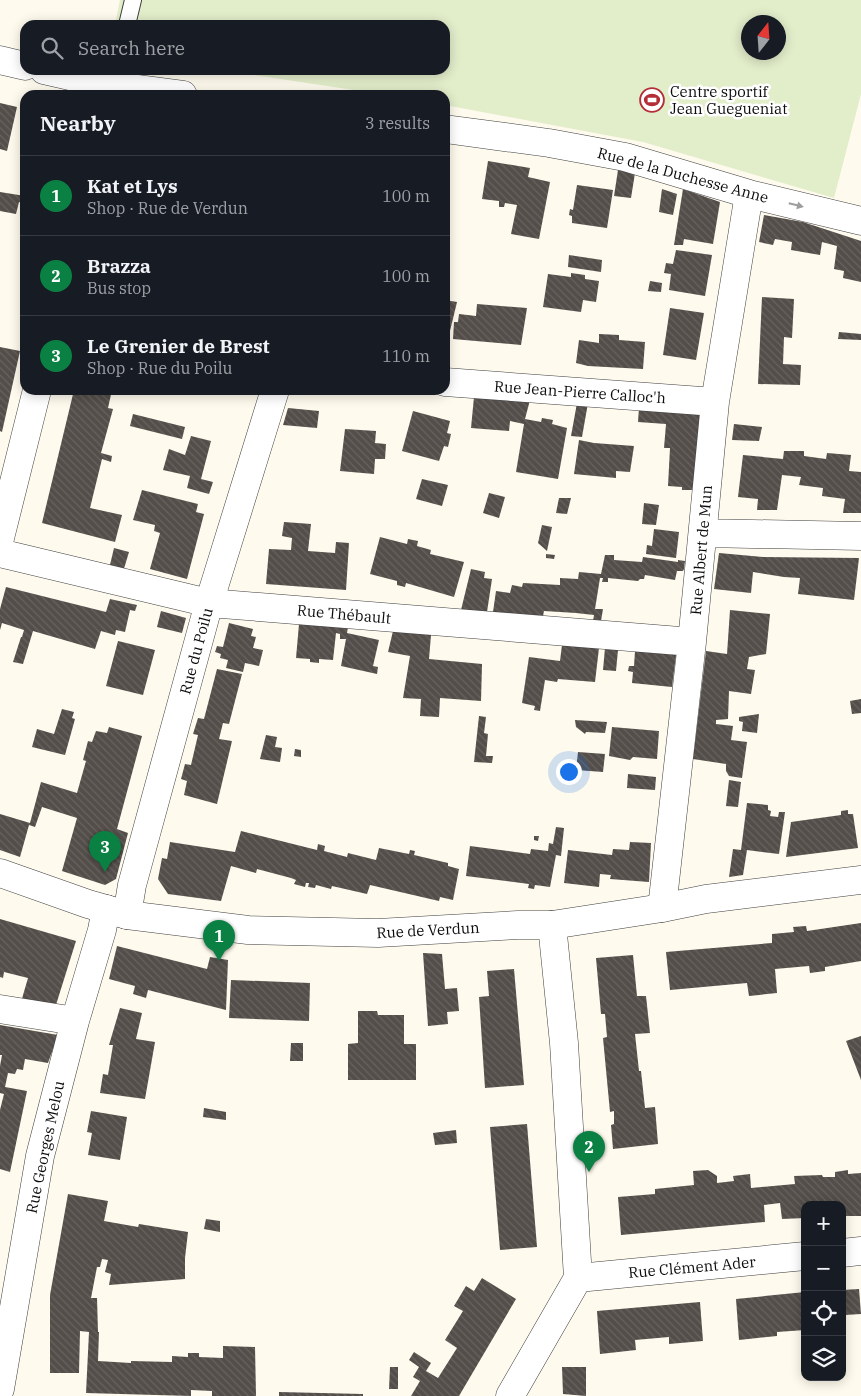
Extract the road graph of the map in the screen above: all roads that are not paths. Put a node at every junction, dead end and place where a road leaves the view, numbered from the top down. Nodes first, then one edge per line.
1 (133, 0) edge
2 (128, 20) edge
3 (0, 60) edge
4 (20, 65) edge
5 (69, 75) edge
6 (114, 84) edge
7 (152, 90) edge
8 (450, 131) edge
9 (749, 194) junction
10 (861, 221) edge
11 (450, 382) edge
12 (36, 395) edge
13 (273, 395) edge
14 (715, 402) junction
15 (703, 533) junction
16 (861, 536) edge
17 (0, 538) edge
18 (0, 553) edge
19 (209, 603) junction
20 (692, 642) junction
21 (0, 874) edge
22 (861, 880) edge
23 (662, 908) junction
24 (116, 912) junction
25 (552, 925) junction
26 (0, 1009) edge
27 (75, 1021) junction
28 (861, 1251) edge
29 (846, 1253) edge
30 (801, 1256) edge
31 (578, 1278) junction
32 (7, 1311) edge
33 (0, 1389) edge
34 (510, 1396) edge

1 - 2 lane
3 - 4 street
5 - 6 street
6 - 7 street
8 - 9 street, Rue de la Duchesse Anne
9 -> 10 street, Rue de la Duchesse Anne
9 - 14 street, Rue Albert de Mun
11 - 14 street, Rue Jean-Pierre Calloc'h
12 - 17 street
13 - 19 street, Rue du Poilu
14 - 15 street, Rue Albert de Mun
15 - 16 street
15 - 20 street, Rue Albert de Mun
18 - 19 street, Rue Thébault
19 - 20 street, Rue Thébault
19 - 24 street, Rue du Poilu
20 - 23 street, Rue Albert de Mun
21 - 24 street, Rue de Verdun
22 - 23 street, Rue de Verdun
23 - 25 street, Rue de Verdun
24 - 25 street, Rue de Verdun
24 - 27 street, Rue Georges Melou
25 - 31 street
26 - 27 street
27 - 32 street, Rue Georges Melou
28 - 29 street
30 - 31 street, Rue Clément Ader
31 - 34 street
32 - 33 street, Rue Georges Melou

